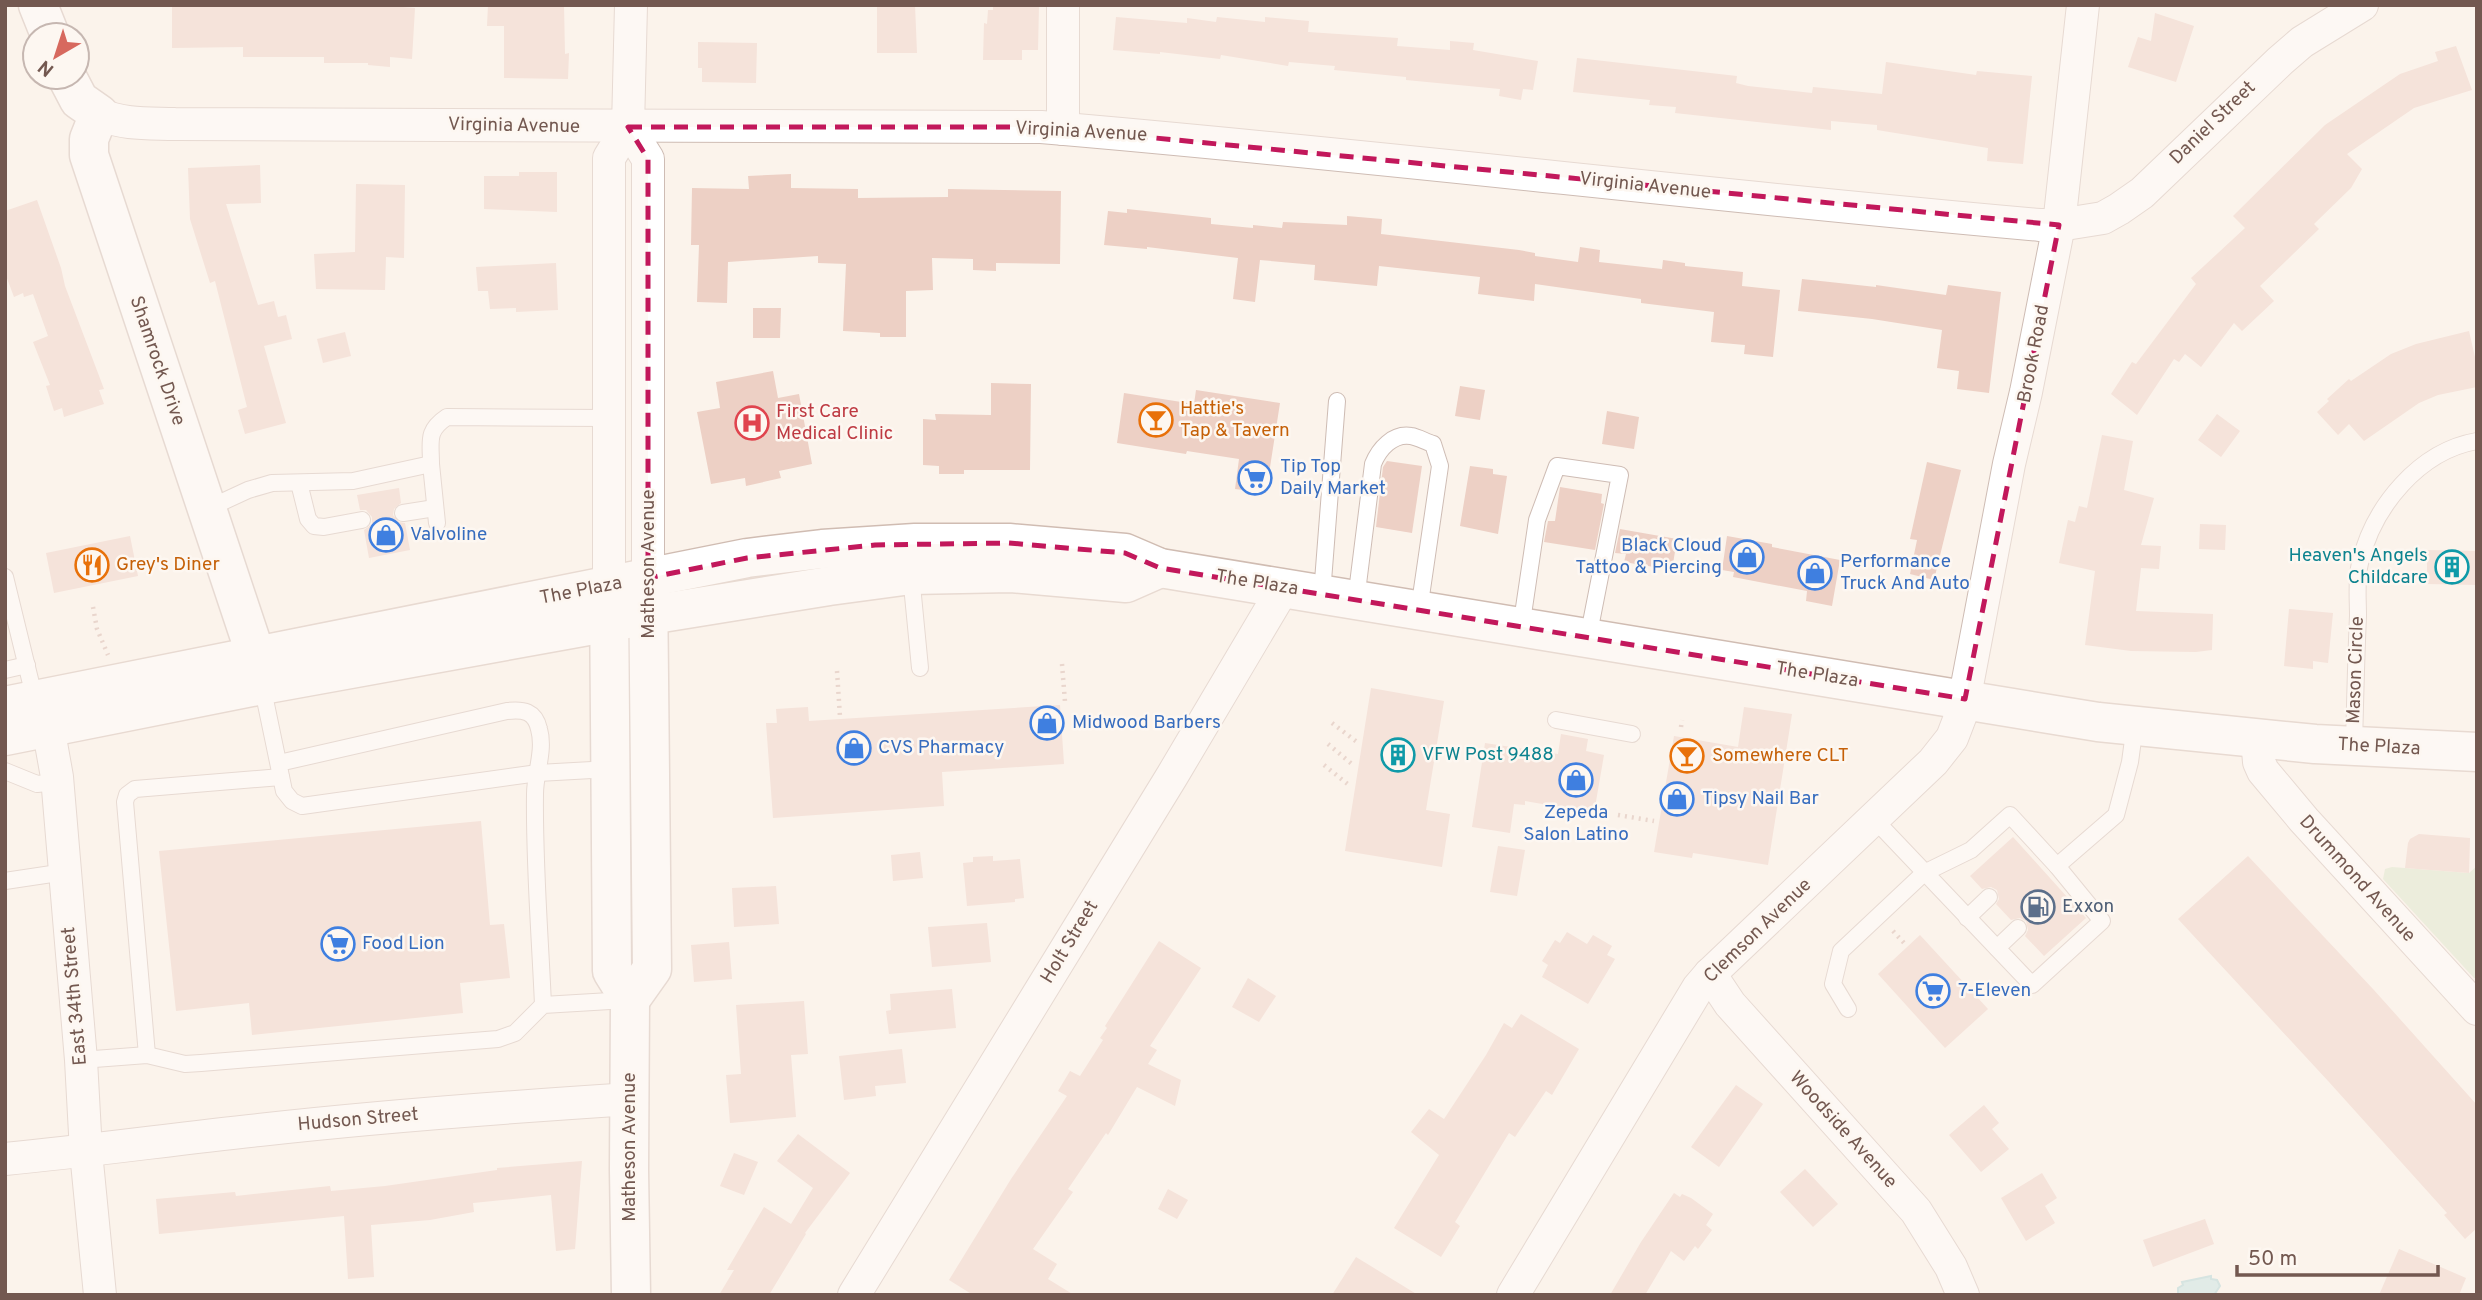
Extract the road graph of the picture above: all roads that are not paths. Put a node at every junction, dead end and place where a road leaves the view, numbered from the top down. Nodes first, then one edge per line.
1 (631, 5) edge
2 (1063, 5) edge
3 (2083, 5) edge
4 (2362, 5) edge
5 (74, 91) edge
6 (99, 114) junction
7 (628, 127) junction
8 (1063, 129) junction
9 (2059, 225) junction
10 (1337, 401) dead end
11 (609, 418) junction
12 (2477, 441) edge
13 (431, 464) junction
14 (299, 483) junction
15 (207, 509) junction
16 (403, 513) dead end
17 (362, 520) dead end
18 (1160, 568) junction
19 (911, 575) junction
20 (5, 577) edge
21 (648, 578) junction
22 (1284, 587) junction
23 (1339, 597) junction
24 (609, 604) junction
25 (1419, 610) junction
26 (649, 615) junction
27 (1521, 628) junction
28 (1588, 638) junction
29 (920, 668) dead end
30 (5, 670) edge
31 (259, 671) junction
32 (32, 699) edge
33 (1965, 699) junction
34 (1556, 720) dead end
35 (2135, 726) junction
36 (1632, 733) dead end
37 (5, 736) edge
38 (2257, 738) junction
39 (2354, 746) junction
40 (2477, 752) edge
41 (611, 769) junction
42 (280, 770) junction
43 (5, 771) edge
44 (538, 773) junction
45 (58, 782) junction
46 (1874, 819) junction
47 (2057, 866) junction
48 (65, 872) junction
49 (1924, 873) junction
50 (5, 881) edge
51 (1989, 897) dead end
52 (1967, 918) junction
53 (2018, 928) dead end
54 (1997, 948) junction
55 (1710, 974) junction
56 (630, 1000) junction
57 (543, 1005) junction
58 (1848, 1009) dead end
59 (2477, 1009) edge
60 (147, 1055) junction
61 (81, 1060) junction
62 (631, 1099) junction
63 (86, 1152) junction
64 (5, 1159) edge
65 (100, 1295) edge
66 (631, 1295) edge
67 (855, 1295) edge
68 (1513, 1295) edge
69 (1963, 1295) edge

1 - 7 street
2 - 8 street
3 - 9 street, Brook Road
4 - 9 street, Daniel Street
5 - 6 main road
6 - 7 street, Virginia Avenue
6 - 15 main road, Shamrock Drive
7 - 8 street, Virginia Avenue
7 - 11 street, Matheson Avenue
7 - 21 street, Matheson Avenue
8 - 9 street, Virginia Avenue
9 - 33 street, Brook Road
10 - 23 lane
11 - 13 lane
11 - 24 street, Matheson Avenue
12 - 39 lane, Mason Circle
13 - 14 lane
13 - 16 lane
14 - 15 lane
14 - 17 lane
15 - 31 main road, Shamrock Drive
18 - 19 main road, The Plaza
18 - 21 main road, The Plaza
18 - 22 main road, The Plaza
19 - 26 main road, The Plaza
19 - 29 lane
20 - 32 lane
21 - 24 main road, The Plaza
21 - 26 main road, Matheson Avenue
22 - 23 main road, The Plaza
22 - 67 street, Holt Street
23 - 25 main road, The Plaza
23 - 25 lane
24 - 26 main road, The Plaza
24 - 31 main road, The Plaza
24 - 41 main road, Matheson Avenue
25 - 27 main road, The Plaza
26 - 56 main road, Matheson Avenue
27 - 28 main road, The Plaza
27 - 28 lane
28 - 33 main road, The Plaza
30 - 32 lane
31 - 32 main road, The Plaza
31 - 42 lane
32 - 37 main road, The Plaza
32 - 45 street, East 34th Street
33 - 35 main road, The Plaza
33 - 46 street, Clemson Avenue
34 - 36 lane
35 - 38 main road, The Plaza
35 - 47 lane
38 - 39 main road, The Plaza
38 - 59 street, Drummond Avenue
39 - 40 main road, The Plaza
41 - 44 lane
41 - 56 main road, Matheson Avenue
42 - 44 lane
42 - 44 lane
42 - 60 lane
43 - 45 lane
44 - 57 lane
45 - 48 street, East 34th Street
46 - 49 lane
46 - 55 street, Clemson Avenue
47 - 49 lane
47 - 54 lane
48 - 50 lane
48 - 61 street, East 34th Street
49 - 52 lane
49 - 58 lane
51 - 52 lane
52 - 54 lane
53 - 54 lane
55 - 68 street, Clemson Avenue
55 - 69 street, Woodside Avenue
56 - 57 lane
56 - 62 main road, Matheson Avenue
57 - 60 lane
60 - 61 lane
61 - 63 street, East 34th Street
62 - 63 street, Hudson Street
62 - 66 main road, Matheson Avenue
63 - 64 street, Hudson Street
63 - 65 street, East 34th Street

